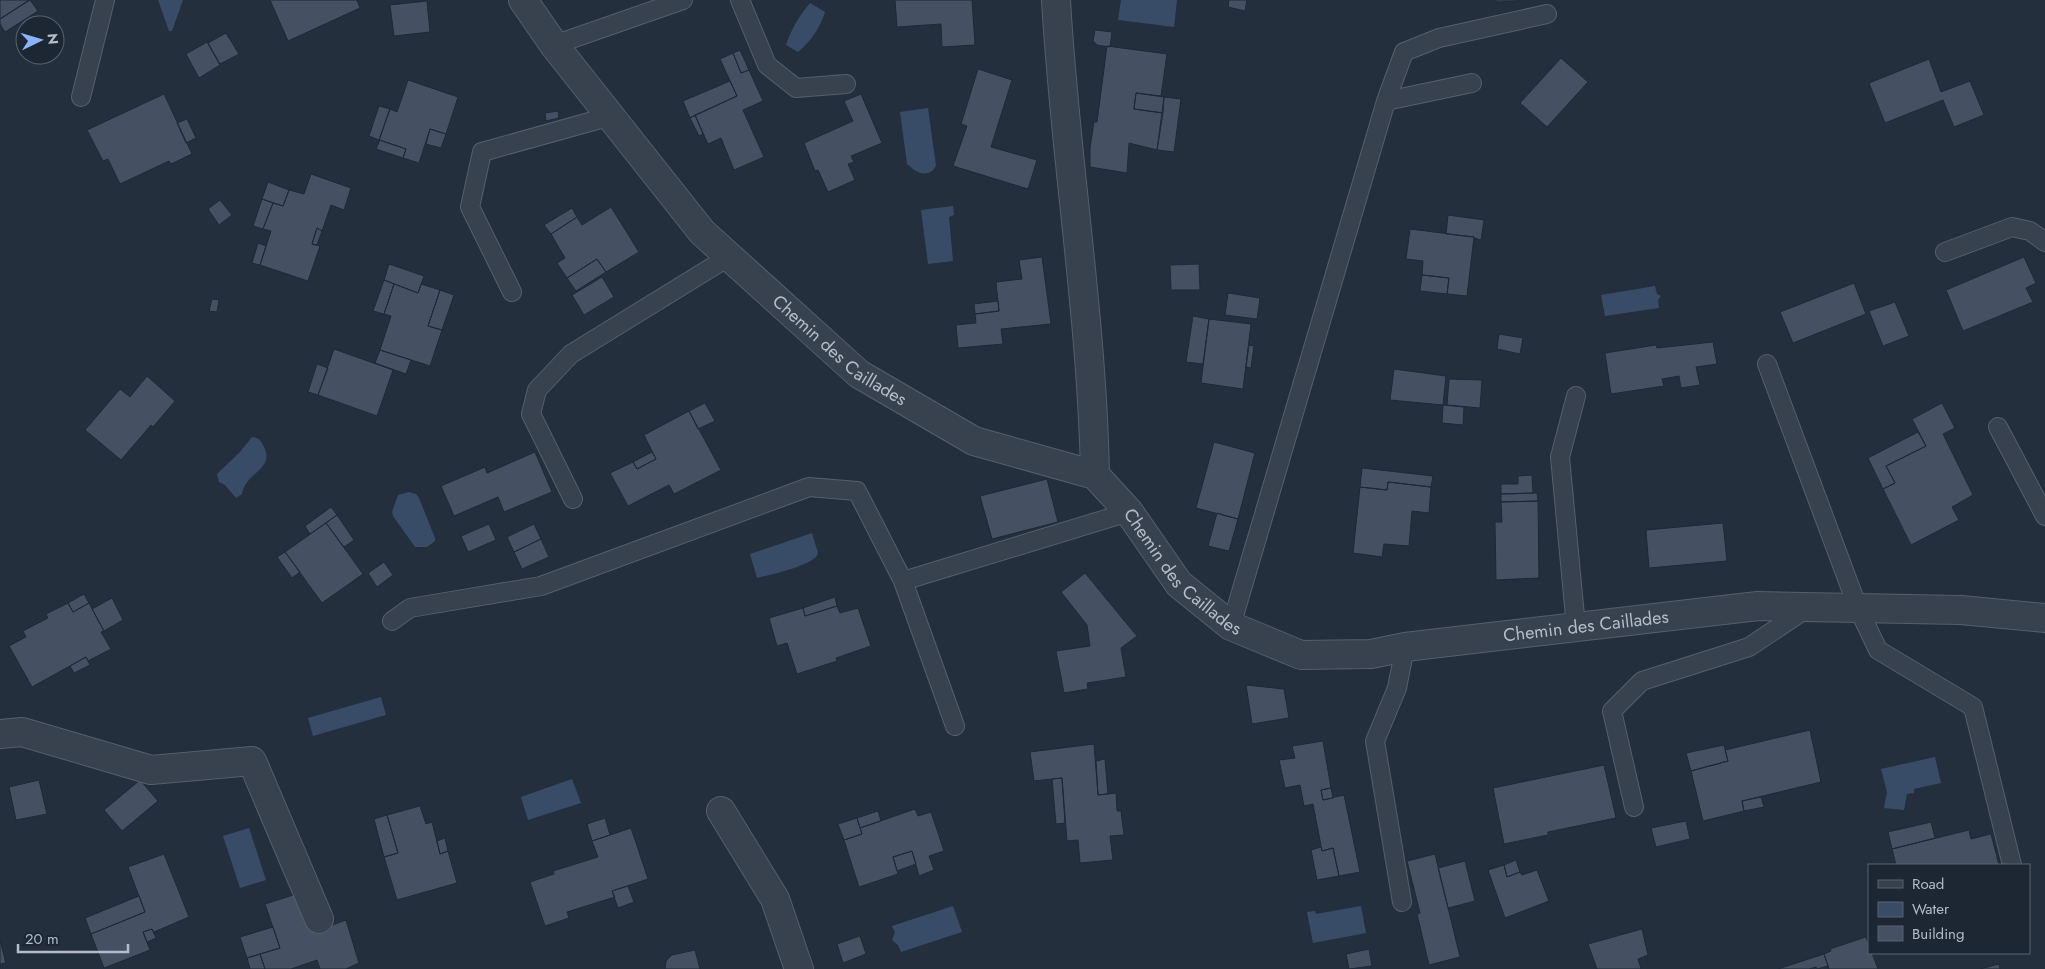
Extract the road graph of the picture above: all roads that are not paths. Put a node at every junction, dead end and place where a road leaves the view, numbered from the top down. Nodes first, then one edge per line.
1 (104, 0) edge
2 (523, 0) edge
3 (683, 0) edge
4 (740, 0) edge
5 (1056, 0) edge
6 (1547, 14) dead end
7 (554, 45) junction
8 (1472, 83) dead end
9 (846, 84) dead end
10 (81, 97) dead end
11 (1386, 101) junction
12 (611, 116) junction
13 (2045, 242) edge
14 (1945, 252) dead end
15 (730, 256) junction
16 (512, 292) dead end
17 (1767, 364) dead end
18 (1576, 396) dead end
19 (1998, 427) dead end
20 (1095, 475) junction
21 (573, 499) dead end
22 (1129, 512) junction
23 (2045, 516) edge
24 (903, 581) junction
25 (1810, 607) junction
26 (1858, 608) junction
27 (2045, 618) edge
28 (392, 622) dead end
29 (1231, 626) junction
30 (1576, 627) junction
31 (1405, 647) junction
32 (955, 726) dead end
33 (0, 734) edge
34 (1634, 807) dead end
35 (721, 811) dead end
36 (2012, 864) edge
37 (1402, 902) dead end
38 (319, 919) dead end
39 (799, 969) edge

1 - 10 lane
2 - 7 street, Chemin des Caillades
3 - 7 lane
4 - 9 lane
5 - 20 street
6 - 11 lane
7 - 12 street, Chemin des Caillades
8 - 11 lane
11 - 29 lane
12 - 15 street, Chemin des Caillades
12 - 16 lane
13 - 14 lane
15 - 20 street, Chemin des Caillades
15 - 21 lane
17 - 26 lane
18 - 30 lane
19 - 23 lane
20 - 22 street, Chemin des Caillades
22 - 24 lane
22 - 29 street, Chemin des Caillades
24 - 28 lane
24 - 32 lane
25 - 26 street, Chemin des Caillades
25 - 30 street, Chemin des Caillades
25 - 34 lane
26 - 27 street, Chemin des Caillades
26 - 36 lane
29 - 31 street, Chemin des Caillades
30 - 31 street, Chemin des Caillades
31 - 37 lane
33 - 38 street
35 - 39 street

